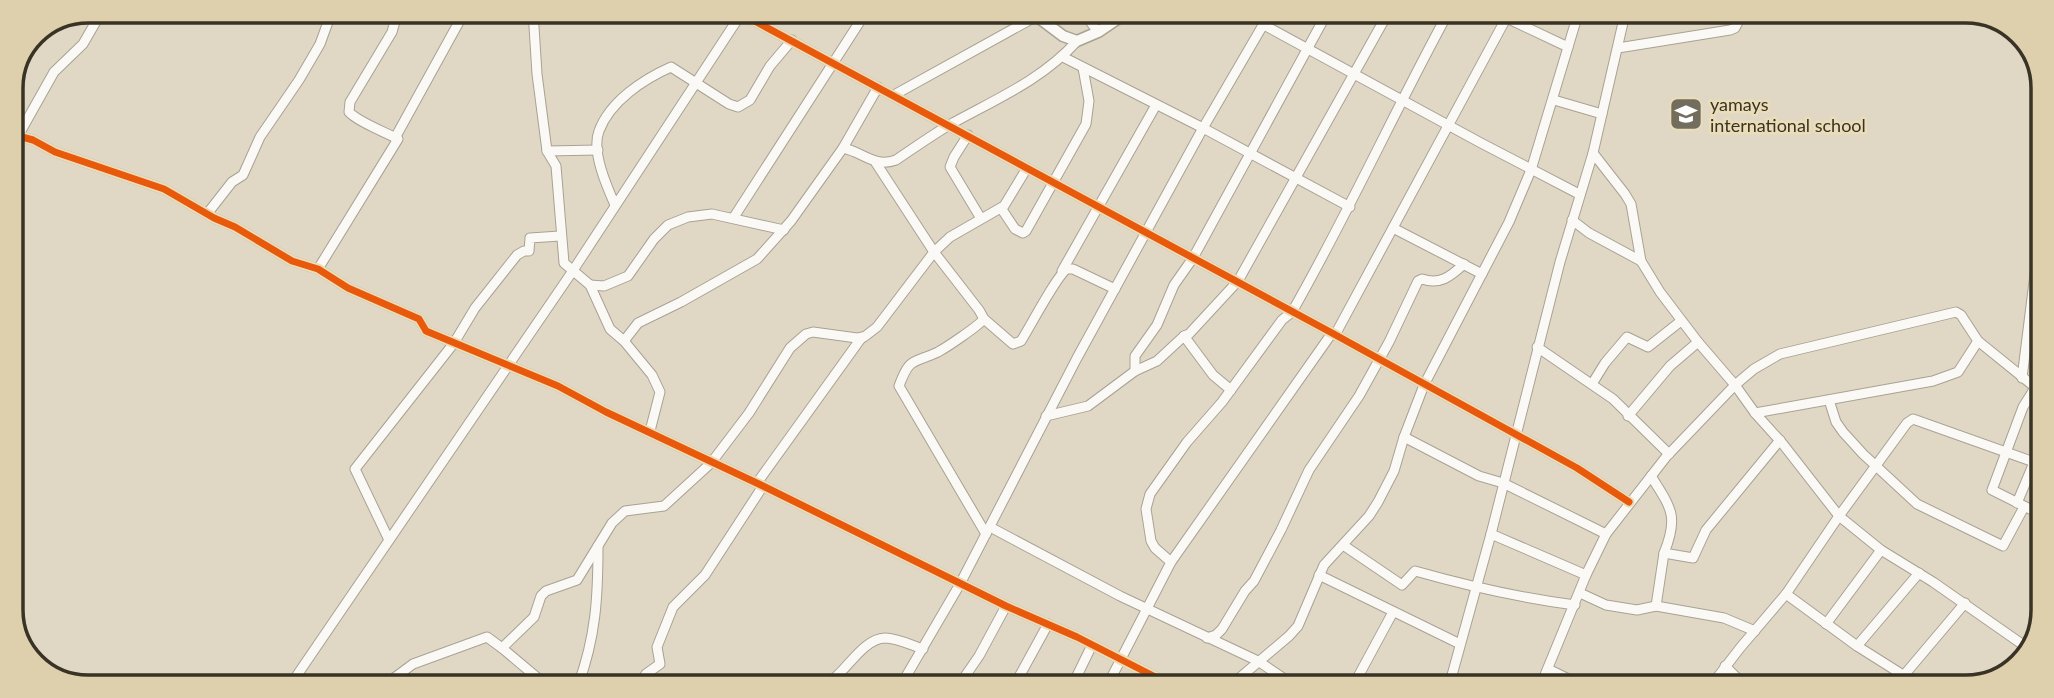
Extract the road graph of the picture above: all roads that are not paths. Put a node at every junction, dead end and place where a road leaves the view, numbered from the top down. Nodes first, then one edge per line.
1 (95, 23) edge
2 (328, 23) edge
3 (395, 23) edge
4 (458, 23) edge
5 (534, 23) edge
6 (733, 23) edge
7 (759, 23) edge
8 (859, 23) edge
9 (1019, 23) edge
10 (1044, 23) edge
11 (1091, 23) edge
12 (1111, 23) edge
13 (1322, 23) edge
14 (1382, 23) edge
15 (1443, 23) edge
16 (1504, 23) edge
17 (1522, 23) edge
18 (1575, 23) edge
19 (1623, 23) edge
20 (1738, 23) edge
21 (1264, 25) joint
22 (1098, 32) junction
23 (792, 40) junction
24 (1077, 41) junction
25 (1568, 47) junction
26 (1308, 48) junction
27 (1618, 48) junction
28 (1063, 57) junction
29 (834, 65) junction
30 (1083, 68) junction
31 (1353, 73) junction
32 (695, 84) junction
33 (878, 87) junction
34 (894, 95) junction
35 (1402, 100) junction
36 (1554, 100) junction
37 (1156, 105) junction
38 (1602, 114) junction
39 (23, 122) edge
40 (950, 125) junction
41 (1447, 125) junction
42 (1203, 128) junction
43 (968, 135) junction
44 (395, 138) junction
45 (23, 141) edge
46 (843, 148) junction
47 (598, 150) junction
48 (547, 151) junction
49 (1593, 153) junction
50 (1251, 154) junction
51 (876, 163) junction
52 (1027, 168) junction
53 (1531, 170) junction
54 (1296, 179) junction
55 (1053, 183) junction
56 (1579, 194) junction
57 (615, 205) junction
58 (1098, 206) junction
59 (1350, 207) junction
60 (1001, 208) junction
61 (207, 214) junction
62 (734, 217) junction
63 (981, 217) junction
64 (1572, 220) junction
65 (1393, 228) junction
66 (784, 230) junction
67 (1147, 233) junction
68 (560, 236) junction
69 (934, 252) junction
70 (1193, 258) junction
71 (1641, 261) junction
72 (1464, 264) junction
73 (318, 269) junction
74 (572, 272) junction
75 (1061, 272) junction
76 (1482, 274) junction
77 (1238, 281) junction
78 (590, 285) junction
79 (1115, 289) junction
80 (1292, 312) junction
81 (984, 319) junction
82 (1681, 321) junction
83 (2031, 327) edge
84 (1334, 334) junction
85 (1184, 336) junction
86 (862, 337) junction
87 (624, 341) junction
88 (1978, 341) junction
89 (1698, 342) junction
90 (454, 343) junction
91 (1537, 347) junction
92 (1377, 359) junction
93 (507, 365) junction
94 (1135, 371) junction
95 (2022, 378) junction
96 (1592, 384) junction
97 (1424, 385) junction
98 (1735, 385) junction
99 (2031, 385) edge
100 (1231, 390) junction
101 (2031, 398) edge
102 (1829, 400) junction
103 (1755, 413) junction
104 (1046, 416) junction
105 (1628, 416) junction
106 (650, 431) junction
107 (1515, 433) junction
108 (1404, 437) junction
109 (1780, 440) junction
110 (2006, 452) junction
111 (1669, 454) junction
112 (2031, 461) edge
113 (711, 463) junction
114 (1877, 466) junction
115 (2031, 472) edge
116 (1651, 476) junction
117 (1503, 483) junction
118 (760, 484) junction
119 (1629, 502) junction
120 (2021, 505) junction
121 (2031, 510) edge
122 (1839, 516) junction
123 (988, 530) junction
124 (1490, 534) junction
125 (1606, 534) junction
126 (389, 540) junction
127 (598, 545) junction
128 (1343, 545) junction
129 (1881, 550) junction
130 (1664, 553) junction
131 (1171, 562) junction
132 (1919, 573) junction
133 (1320, 575) junction
134 (1586, 575) junction
135 (960, 584) junction
136 (1476, 587) junction
137 (1580, 593) junction
138 (1786, 594) junction
139 (1965, 603) junction
140 (1575, 605) junction
141 (1006, 606) junction
142 (1656, 606) junction
143 (1149, 609) junction
144 (1393, 612) junction
145 (1048, 624) junction
146 (1826, 624) junction
147 (1755, 631) junction
148 (1207, 638) junction
149 (1460, 644) junction
150 (2022, 644) edge
151 (1092, 645) junction
152 (1857, 646) junction
153 (502, 648) junction
154 (923, 649) junction
155 (1121, 660) junction
156 (1258, 661) junction
157 (1725, 666) junction
158 (1548, 669) junction
159 (297, 675) edge
160 (398, 675) edge
161 (534, 675) edge
162 (581, 675) edge
163 (648, 675) edge
164 (837, 675) edge
165 (907, 675) edge
166 (966, 675) edge
167 (1020, 675) edge
168 (1077, 675) edge
169 (1113, 675) edge
170 (1151, 675) edge
171 (1242, 675) edge
172 (1279, 675) edge
173 (1359, 675) edge
174 (1452, 675) edge
175 (1545, 675) edge
176 (1560, 675) edge
177 (1719, 675) edge
178 (1734, 675) edge
179 (1900, 675) edge
180 (1903, 675) edge

1 - 39 street
2 - 61 street
3 - 44 street
4 - 44 street
5 - 48 street
6 - 32 street
7 - 23 street
8 - 29 street
9 - 34 street
10 - 24 street
11 - 22 street
12 - 22 street
13 - 26 street
14 - 31 street
15 - 35 street
16 - 41 street
17 - 25 street
18 - 25 street
19 - 27 street
20 - 27 street
21 - 26 street
21 - 42 street
22 - 24 street
23 - 29 street
23 - 32 street
24 - 28 street
25 - 36 street
26 - 31 street
26 - 50 street
27 - 38 street
28 - 30 street
28 - 40 street
29 - 33 street
29 - 62 street
30 - 37 street
30 - 55 street
31 - 35 street
31 - 54 street
32 - 47 street
32 - 57 street
33 - 34 street
33 - 46 street
34 - 40 street
35 - 41 street
35 - 59 street
36 - 38 street
36 - 53 street
37 - 42 street
37 - 58 street
38 - 49 street
40 - 43 street
40 - 51 street
41 - 53 street
41 - 65 street
42 - 50 street
42 - 67 street
43 - 52 street
43 - 63 street
44 - 73 street
45 - 61 street
46 - 51 street
46 - 66 street
47 - 48 street
47 - 57 street
48 - 68 street
49 - 56 street
49 - 71 street
50 - 54 street
50 - 70 street
51 - 69 street
52 - 55 street
52 - 60 street
53 - 56 street
53 - 76 street
54 - 59 street
54 - 77 street
55 - 58 street
55 - 60 street
56 - 64 street
57 - 74 street
58 - 67 street
58 - 75 street
59 - 80 street
60 - 63 street
61 - 73 street
62 - 66 street
62 - 78 street
63 - 69 street
64 - 71 street
64 - 91 street
65 - 72 street
65 - 84 street
66 - 87 street
67 - 70 street
67 - 79 street
68 - 74 street
68 - 90 street
69 - 81 street
69 - 86 street
70 - 77 street
70 - 94 street
71 - 82 street
72 - 76 street
72 - 92 street
73 - 90 street
74 - 78 street
74 - 93 street
75 - 79 street
75 - 81 street
76 - 97 street
77 - 80 street
77 - 85 street
78 - 87 street
79 - 104 street
80 - 84 street
80 - 100 street
81 - 123 street
82 - 89 street
82 - 96 street
83 - 95 street
84 - 92 street
84 - 131 street
85 - 94 street
85 - 100 street
86 - 113 street
86 - 118 street
87 - 106 street
88 - 95 street
88 - 98 street
88 - 102 street
89 - 98 street
89 - 105 street
90 - 93 street
90 - 126 street
91 - 96 street
91 - 107 street
92 - 97 street
92 - 148 street
93 - 106 street
93 - 126 street
94 - 104 street
95 - 99 street
96 - 105 street
97 - 107 street
97 - 108 street
98 - 103 street
98 - 111 street
100 - 131 street
101 - 110 street
102 - 103 street
102 - 114 street
103 - 109 street
104 - 123 street
105 - 111 street
106 - 113 street
107 - 117 street
107 - 119 street
108 - 117 street
108 - 128 street
109 - 122 street
109 - 130 street
110 - 112 street
110 - 114 street
110 - 120 street
111 - 116 street
113 - 118 street
113 - 127 street
114 - 120 street
114 - 122 street
115 - 120 street
116 - 119 street
116 - 130 street
117 - 124 street
117 - 125 street
118 - 135 street
118 - 163 street
119 - 125 street
120 - 121 street
122 - 129 street
122 - 138 street
123 - 135 street
123 - 143 street
124 - 134 street
124 - 136 street
125 - 134 street
126 - 159 street
127 - 153 street
127 - 162 street
128 - 133 street
128 - 136 street
129 - 132 street
129 - 146 street
130 - 142 street
131 - 143 street
132 - 139 street
132 - 152 street
133 - 144 street
133 - 156 street
134 - 137 street
135 - 141 street
135 - 154 street
136 - 140 street
136 - 149 street
137 - 140 street
137 - 142 street
138 - 146 street
138 - 147 street
139 - 150 street
139 - 180 street
140 - 158 street
141 - 145 street
141 - 166 street
142 - 147 street
143 - 148 street
143 - 155 street
144 - 149 street
144 - 173 street
145 - 151 street
145 - 167 street
146 - 152 street
147 - 157 street
148 - 156 street
149 - 174 street
151 - 155 street
151 - 168 street
152 - 179 street
153 - 160 street
153 - 161 street
154 - 164 street
154 - 165 street
155 - 169 street
155 - 170 street
156 - 171 street
156 - 172 street
157 - 177 street
157 - 178 street
158 - 175 street
158 - 176 street

